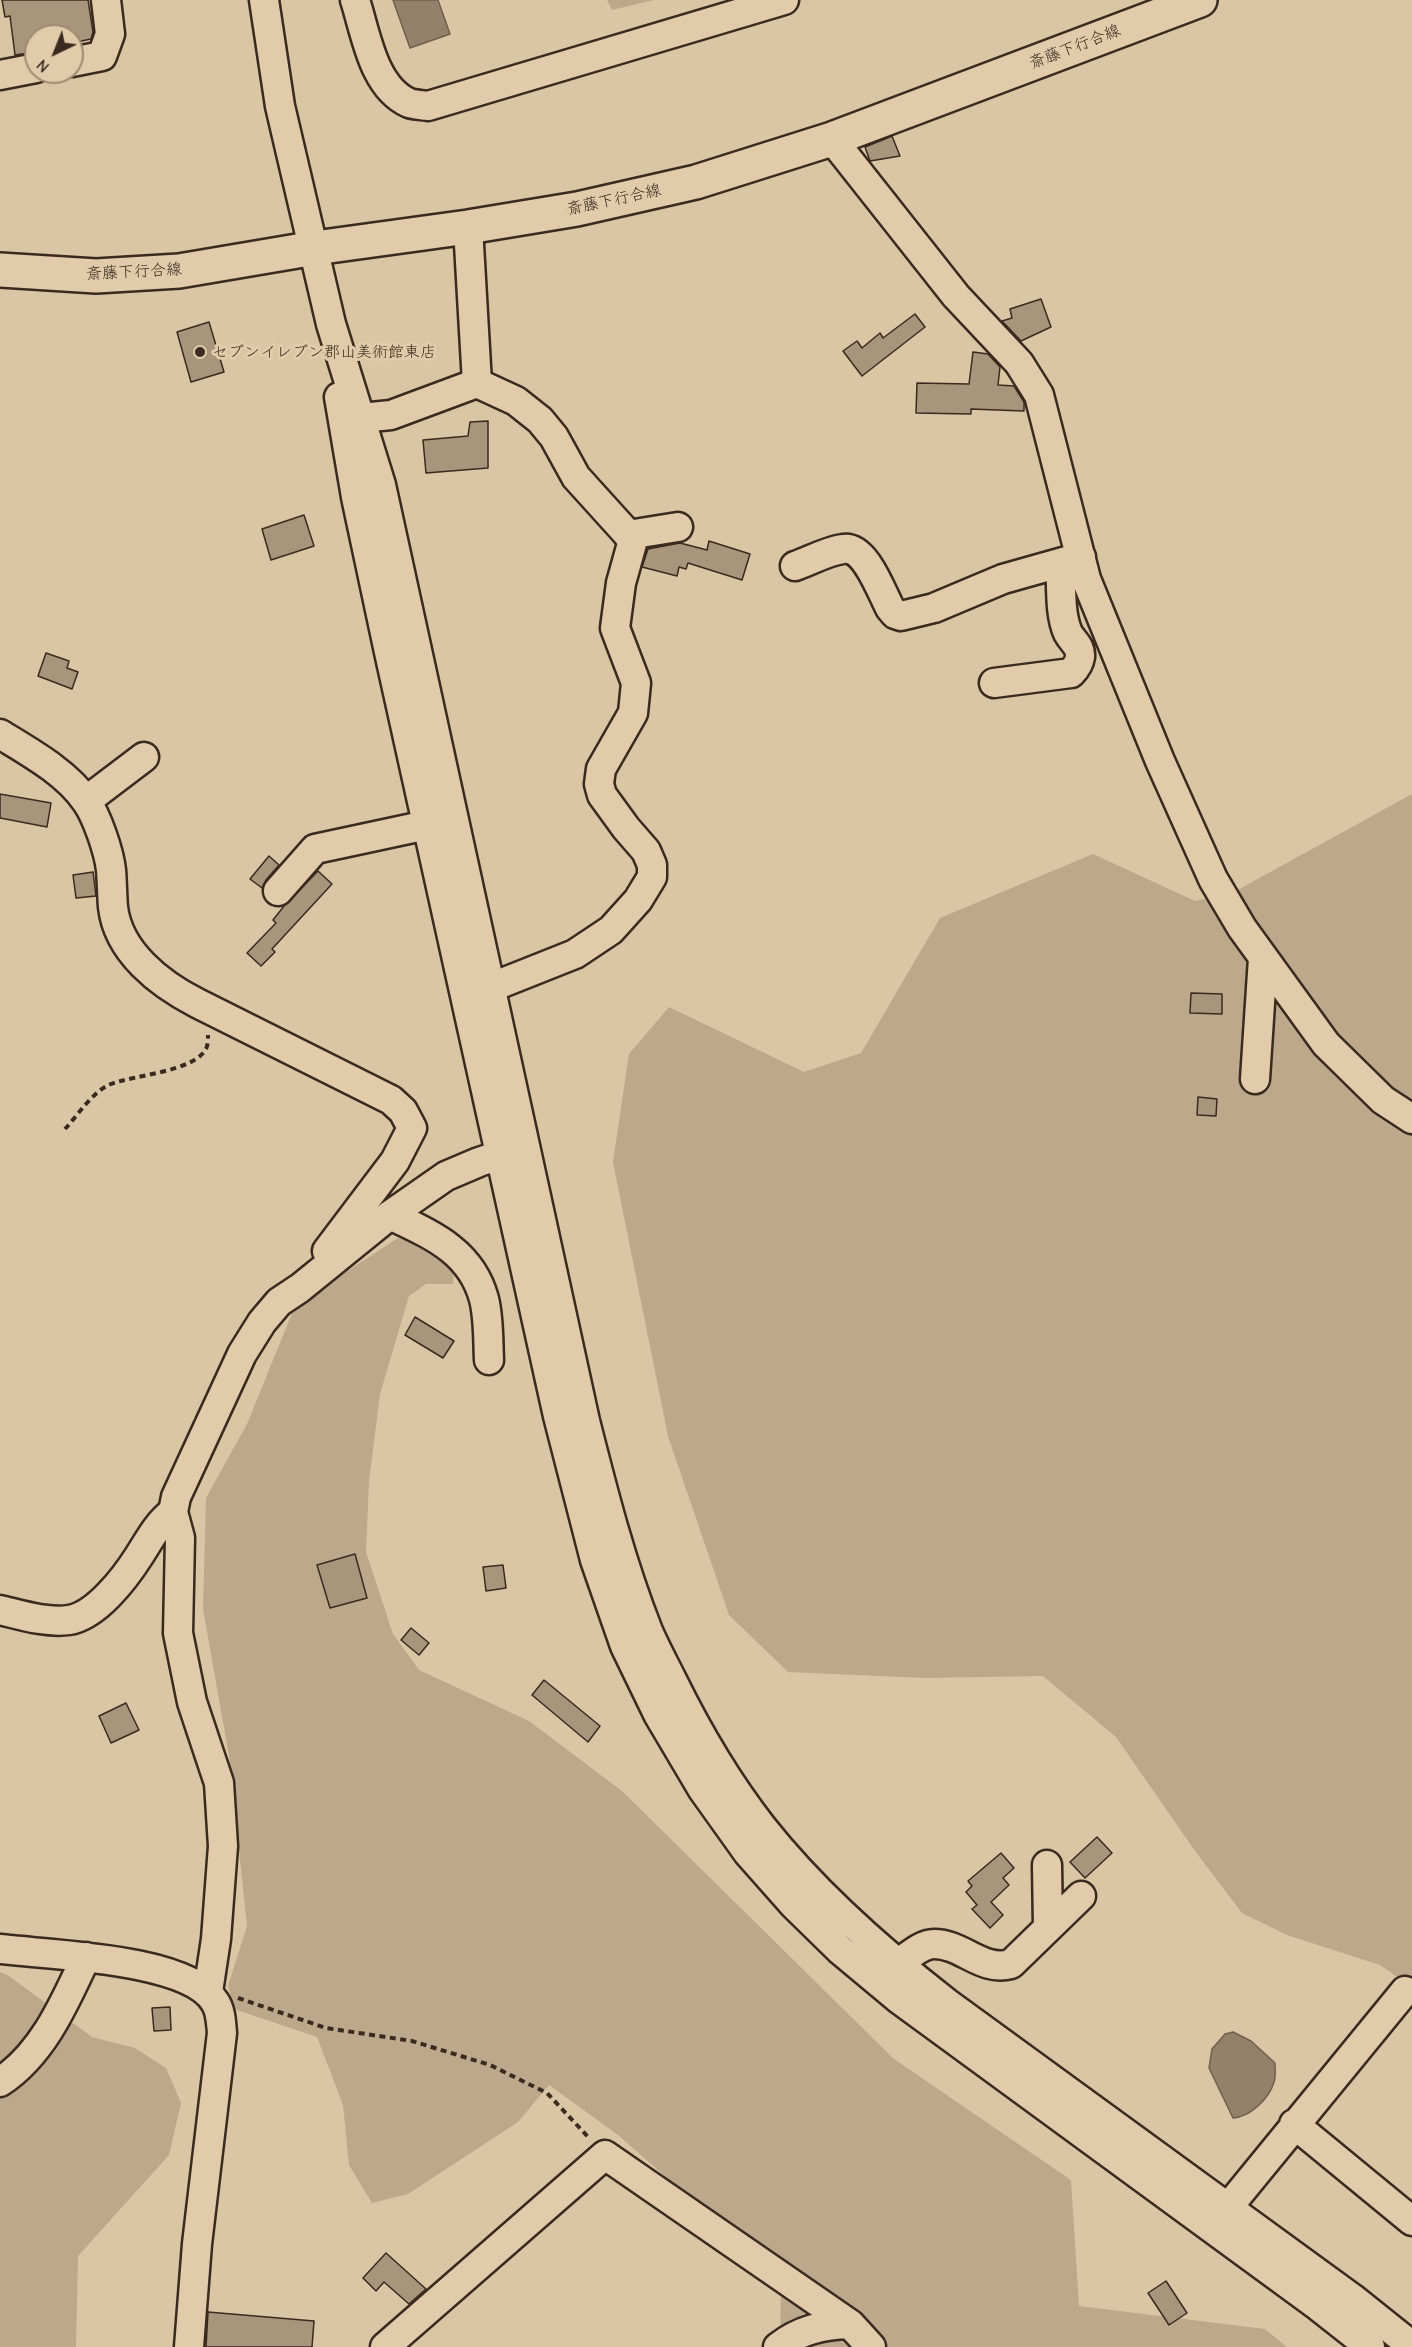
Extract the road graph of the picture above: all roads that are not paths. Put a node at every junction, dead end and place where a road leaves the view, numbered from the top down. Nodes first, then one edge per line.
1 (106, 0) edge
2 (245, 0) edge
3 (264, 0) edge
4 (354, 0) edge
5 (784, 0) edge
6 (1200, 0) edge
7 (84, 60) edge
8 (24, 70) edge
9 (0, 75) edge
10 (280, 106) junction
11 (832, 139) junction
12 (468, 227) junction
13 (315, 248) junction
14 (0, 270) edge
15 (331, 324) junction
16 (477, 383) junction
17 (361, 418) junction
18 (678, 527) dead end
19 (628, 535) junction
20 (1070, 560) junction
21 (795, 566) dead end
22 (994, 682) dead end
23 (0, 734) edge
24 (144, 757) dead end
25 (86, 801) junction
26 (427, 825) junction
27 (278, 891) dead end
28 (1263, 958) junction
29 (492, 987) junction
30 (1256, 1079) dead end
31 (1412, 1119) edge
32 (513, 1151) junction
33 (390, 1215) junction
34 (317, 1274) junction
35 (489, 1360) dead end
36 (173, 1512) junction
37 (0, 1610) edge
38 (1047, 1865) dead end
39 (1081, 1896) dead end
40 (1048, 1928) junction
41 (0, 1949) edge
42 (86, 1957) junction
43 (897, 1964) junction
44 (1405, 1991) dead end
45 (208, 1992) junction
46 (0, 2082) edge
47 (1294, 2124) junction
48 (1219, 2218) junction
49 (1412, 2221) edge
50 (850, 2324) junction
51 (1412, 2346) edge
52 (189, 2347) edge
53 (385, 2347) edge
54 (778, 2347) edge
55 (871, 2347) edge
56 (1370, 2347) edge

1 - 7 street
2 - 10 street
3 - 10 street
4 - 5 street
6 - 11 main road, 斎藤下行合線
8 - 9 street
10 - 13 street
11 - 12 main road, 斎藤下行合線
11 - 20 street
12 - 13 main road, 斎藤下行合線
12 - 16 street
13 - 14 main road, 斎藤下行合線
13 - 15 street
15 - 17 street
15 - 26 street
16 - 17 street
16 - 19 street
17 - 29 street
18 - 19 street
19 - 29 street
20 - 21 street
20 - 22 street
20 - 28 street
23 - 25 street
24 - 25 street
25 - 34 street
26 - 27 street
26 - 32 street
28 - 30 street
28 - 31 street
29 - 32 street
32 - 33 street
32 - 43 street
32 - 48 street
33 - 34 street
33 - 35 street
34 - 36 street
36 - 37 street
36 - 45 street
38 - 40 street
39 - 40 street
40 - 43 street
41 - 42 street
42 - 45 street
42 - 46 street
43 - 48 street
44 - 47 street
45 - 52 street
47 - 48 street
47 - 49 street
48 - 51 street
48 - 56 street
50 - 53 street
50 - 54 street
50 - 55 street

